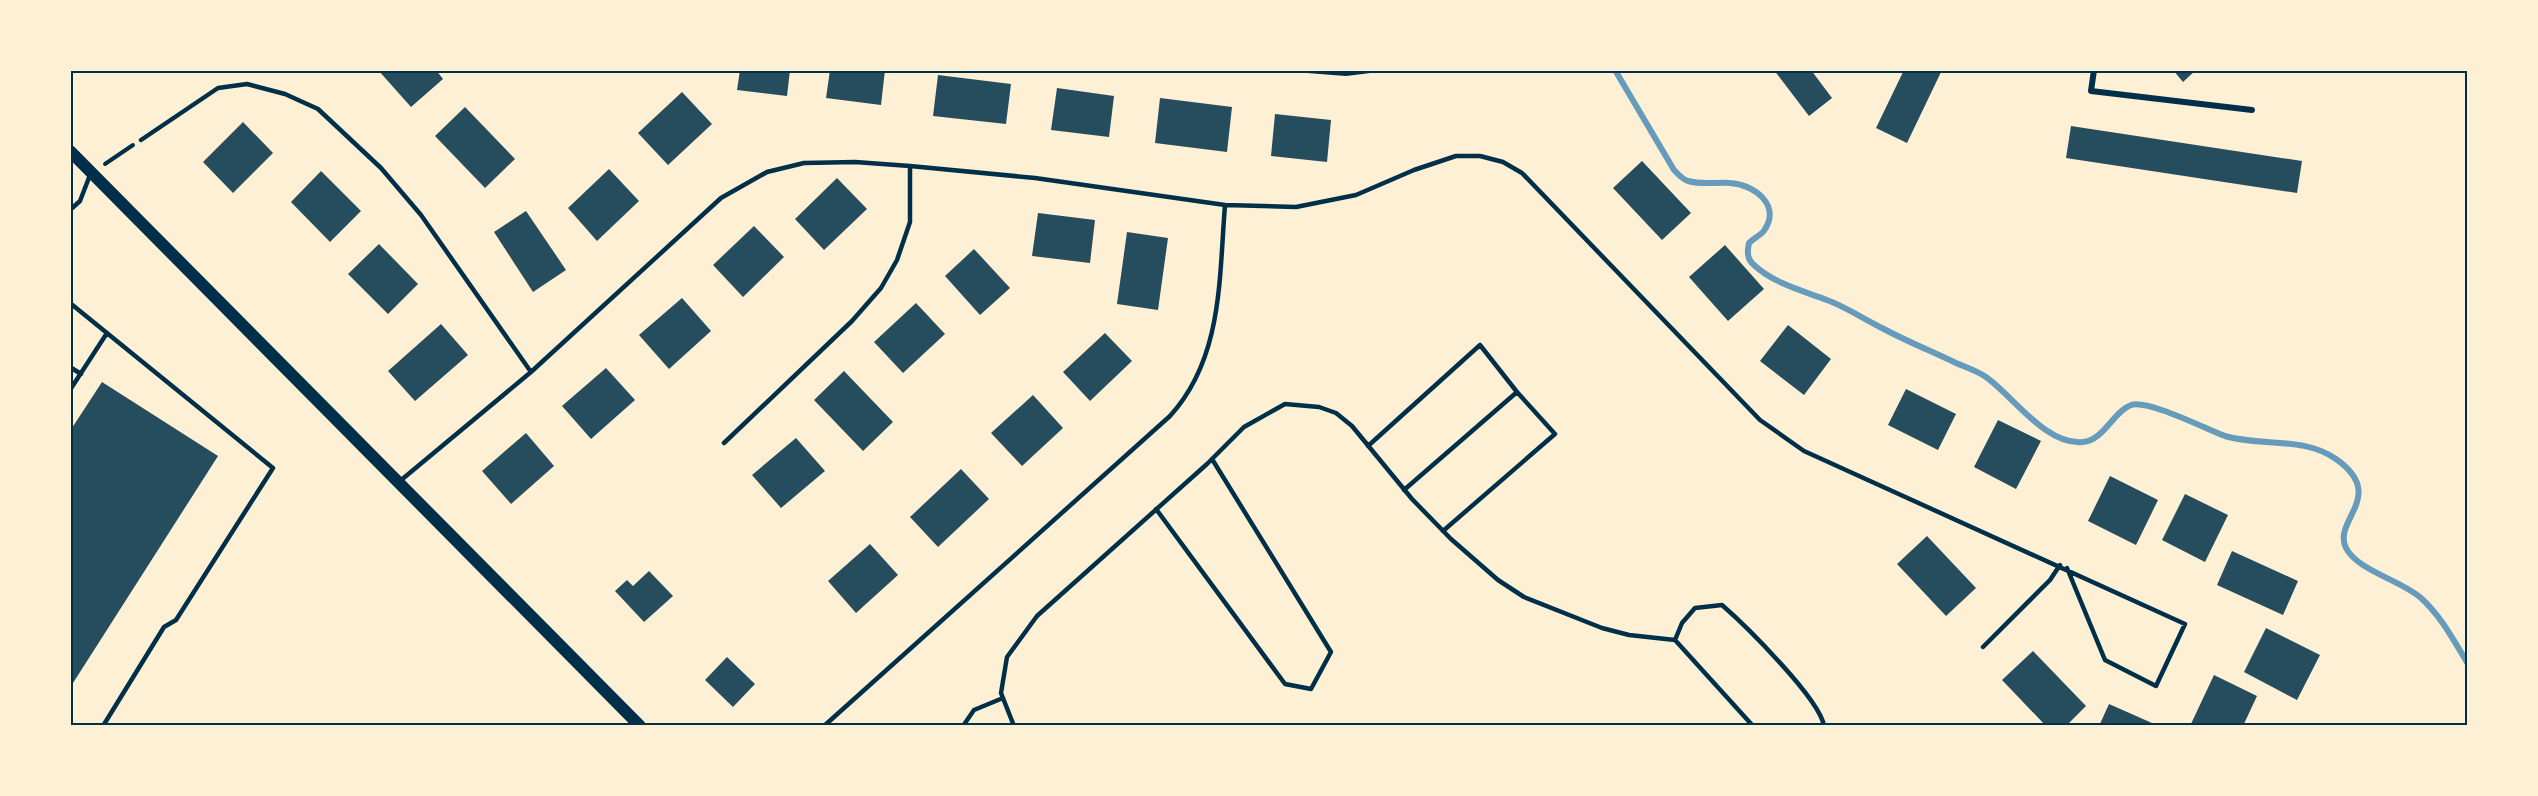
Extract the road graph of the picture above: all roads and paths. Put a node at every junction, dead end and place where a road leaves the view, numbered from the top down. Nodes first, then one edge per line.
1 (1307, 70) edge
2 (1370, 70) edge
3 (2094, 70) edge
4 (2252, 110) dead end
5 (141, 140) joint
6 (70, 151) edge
7 (910, 166) junction
8 (91, 173) junction
9 (1225, 205) junction
10 (70, 210) edge
11 (70, 303) edge
12 (107, 333) junction
13 (70, 367) edge
14 (531, 372) junction
15 (81, 374) junction
16 (70, 390) edge
17 (1517, 392) junction
18 (724, 443) dead end
19 (1368, 446) junction
20 (1212, 459) junction
21 (398, 483) junction
22 (1404, 490) junction
23 (1156, 509) junction
24 (1443, 531) junction
25 (2060, 565) junction
26 (2067, 568) junction
27 (1675, 640) junction
28 (1983, 647) dead end
29 (1003, 698) junction
30 (103, 726) edge
31 (640, 726) edge
32 (824, 726) edge
33 (963, 726) edge
34 (1014, 726) edge
35 (1754, 726) edge
36 (1824, 726) edge

1 - 2 street
3 - 4 street
5 - 8 path
5 - 14 lane
6 - 8 main road
7 - 9 lane
7 - 14 lane
7 - 18 lane
8 - 10 lane
8 - 21 main road
9 - 25 lane
9 - 32 lane
11 - 12 lane
12 - 15 lane
12 - 30 lane
13 - 15 lane
14 - 21 lane
15 - 16 lane
17 - 19 lane
17 - 22 lane
17 - 24 lane
19 - 20 lane
19 - 22 lane
20 - 23 lane
20 - 23 lane
21 - 31 main road
22 - 24 lane
23 - 29 lane
24 - 27 lane
25 - 26 lane
25 - 28 lane
26 - 26 lane
27 - 35 lane
27 - 36 lane
29 - 33 lane
29 - 34 lane

